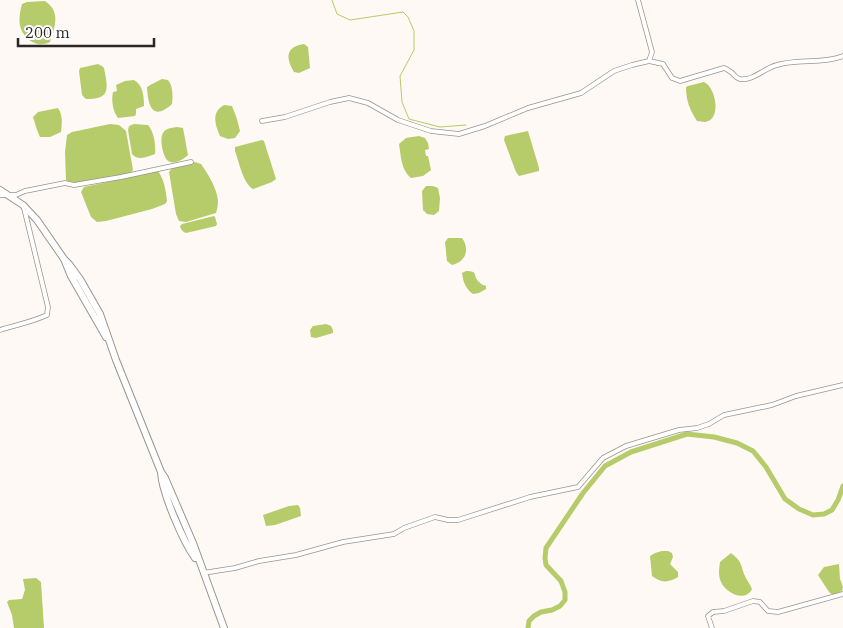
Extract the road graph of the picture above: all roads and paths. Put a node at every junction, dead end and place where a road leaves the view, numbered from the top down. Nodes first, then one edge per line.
1 (638, 0) edge
2 (843, 56) edge
3 (649, 61) junction
4 (262, 121) dead end
5 (191, 162) dead end
6 (0, 190) edge
7 (4, 195) edge
8 (24, 205) junction
9 (0, 330) edge
10 (843, 385) edge
11 (203, 573) junction
12 (843, 594) edge
13 (224, 628) edge
14 (712, 628) edge

1 - 3 street
2 - 3 street
3 - 4 street
5 - 7 street
6 - 7 main road
7 - 8 main road
8 - 9 street
8 - 11 main road
10 - 11 street
11 - 13 main road
12 - 14 street

